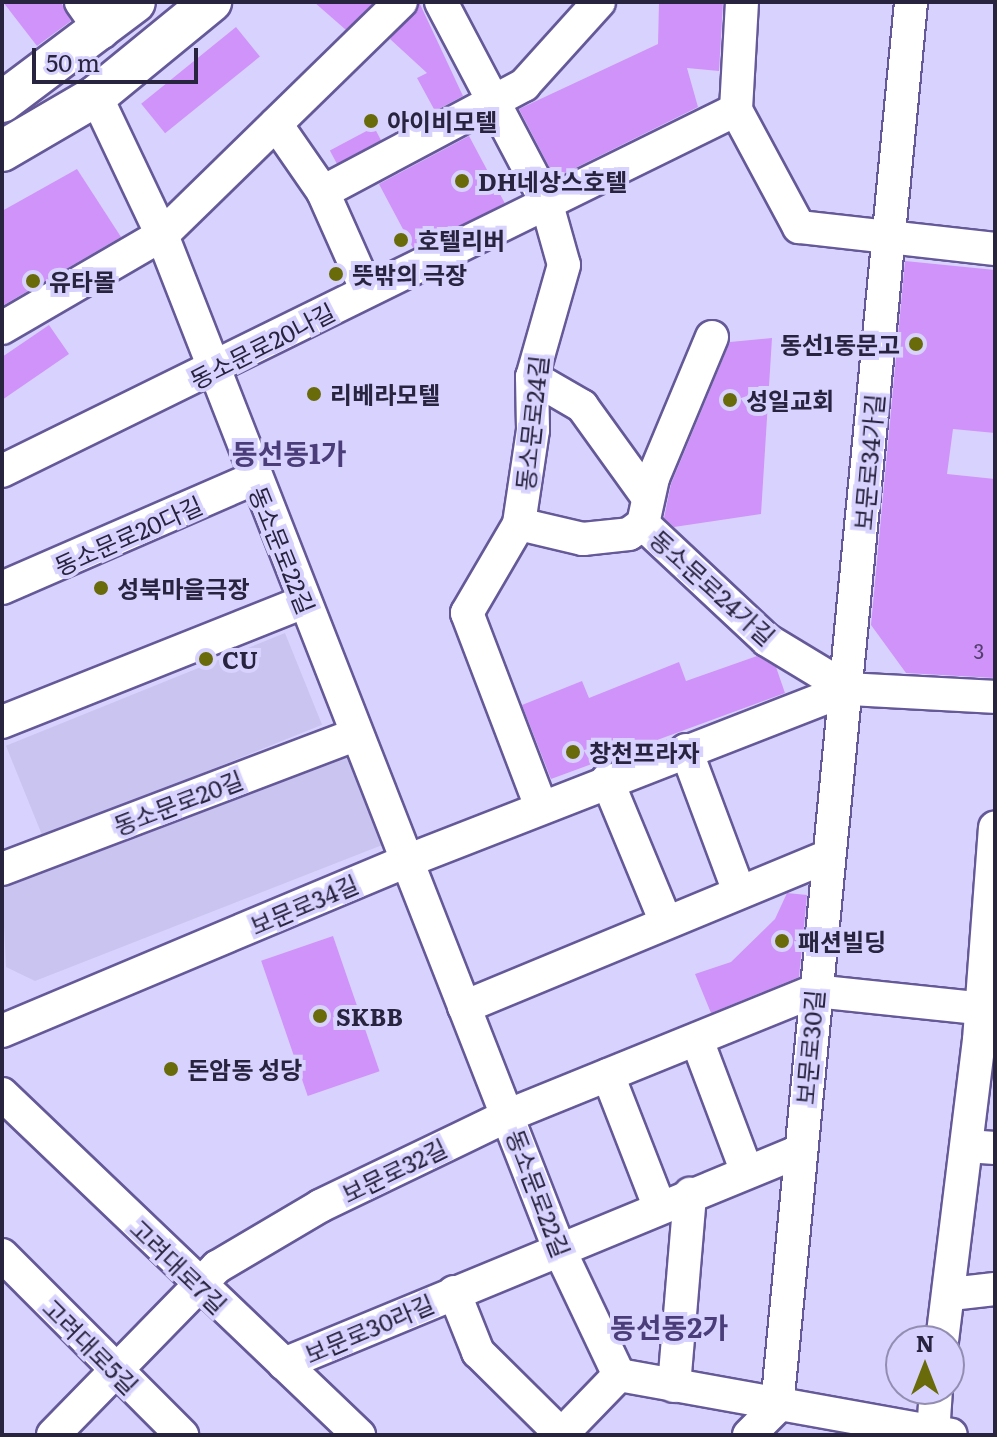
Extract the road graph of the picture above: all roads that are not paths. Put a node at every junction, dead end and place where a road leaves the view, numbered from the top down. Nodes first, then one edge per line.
1 (135, 2) edge
2 (211, 2) edge
3 (401, 2) edge
4 (441, 2) edge
5 (599, 2) edge
6 (742, 2) edge
7 (911, 2) edge
8 (92, 17) edge
9 (96, 96) junction
10 (2, 102) edge
11 (494, 102) junction
12 (736, 110) junction
13 (276, 124) junction
14 (2, 151) edge
15 (323, 192) junction
16 (546, 201) junction
17 (162, 235) junction
18 (888, 236) junction
19 (995, 249) edge
20 (367, 291) junction
21 (2, 328) edge
22 (712, 337) dead end
23 (214, 371) junction
24 (532, 377) junction
25 (2, 471) edge
26 (253, 479) junction
27 (645, 510) junction
28 (519, 524) junction
29 (2, 588) edge
30 (304, 602) junction
31 (848, 689) junction
32 (995, 697) edge
33 (2, 722) edge
34 (354, 735) junction
35 (686, 750) junction
36 (607, 780) junction
37 (541, 807) junction
38 (995, 828) edge
39 (828, 856) junction
40 (407, 861) junction
41 (2, 869) edge
42 (738, 889) junction
43 (665, 920) junction
44 (815, 991) junction
45 (464, 1007) junction
46 (988, 1010) edge
47 (2, 1031) edge
48 (697, 1040) junction
49 (608, 1075) junction
50 (2, 1094) edge
51 (509, 1115) junction
52 (981, 1147) edge
53 (800, 1151) junction
54 (747, 1172) junction
55 (690, 1194) junction
56 (659, 1206) junction
57 (560, 1251) junction
58 (2, 1255) edge
59 (198, 1289) junction
60 (995, 1289) edge
61 (454, 1292) junction
62 (951, 1294) junction
63 (945, 1325) edge
64 (284, 1364) junction
65 (124, 1367) junction
66 (619, 1375) junction
67 (674, 1386) junction
68 (937, 1405) edge
69 (777, 1407) junction
70 (939, 1434) edge
71 (53, 1435) edge
72 (182, 1435) edge
73 (359, 1435) edge
74 (561, 1435) edge
75 (749, 1435) edge

1 - 8 main road
2 - 9 main road
3 - 13 street
4 - 11 street, 동소문로24길
5 - 11 street
6 - 12 street
7 - 18 street, 보문로34가길
8 - 10 main road
9 - 14 main road
9 - 17 street, 동소문로22길
11 - 15 street
11 - 16 street, 동소문로24길
12 - 16 street, 동소문로20나길
12 - 18 street
13 - 15 street
13 - 17 street
15 - 20 street
16 - 20 street, 동소문로20나길
16 - 24 street, 동소문로24길
17 - 21 street
17 - 23 street, 동소문로22길
18 - 19 street
18 - 31 street, 보문로34가길
20 - 23 street, 동소문로20나길
22 - 27 street, 동소문로24가길
23 - 25 street, 동소문로20나길
23 - 26 street, 동소문로22길
24 - 27 street, 동소문로24가길
24 - 28 street, 동소문로24길
26 - 29 street, 동소문로20다길
26 - 30 street, 동소문로22길
27 - 28 street, 동소문로24길
27 - 31 street, 동소문로24가길
28 - 37 street, 동소문로24길
30 - 33 street
30 - 34 street, 동소문로22길
31 - 32 street, 보문로34길
31 - 35 street, 보문로34길
31 - 39 street, 보문로30길
34 - 40 street, 동소문로22길
34 - 41 street, 동소문로20길
35 - 36 street, 보문로34길
35 - 42 street
36 - 37 street, 보문로34길
36 - 43 street
37 - 40 street, 보문로34길
38 - 46 street
39 - 42 street
39 - 44 street, 보문로30길
40 - 45 street, 동소문로22길
40 - 47 street, 보문로34길
42 - 43 street
43 - 45 street
44 - 46 street, 보문로32길
44 - 48 street, 보문로32길
44 - 53 street, 보문로30길
45 - 51 street, 동소문로22길
46 - 52 street
48 - 49 street, 보문로32길
48 - 54 street
49 - 51 street, 보문로32길
49 - 56 street
50 - 59 street, 고려대로7길
51 - 57 street, 동소문로22길
51 - 59 street, 보문로32길
52 - 62 street
53 - 54 street, 보문로30라길
53 - 69 street, 보문로30길
54 - 55 street, 보문로30라길
55 - 56 street, 보문로30라길
55 - 67 street
56 - 57 street, 보문로30라길
57 - 61 street, 보문로30라길
57 - 66 street, 동소문로22길
58 - 65 street, 고려대로5길
59 - 64 street, 고려대로7길
59 - 65 street, 보문로32길
60 - 62 street
61 - 64 street, 보문로30라길
61 - 74 street, 보문로30라길
62 - 63 street
64 - 73 street, 고려대로7길
65 - 71 street
65 - 72 street, 고려대로5길
66 - 67 street
66 - 74 street
67 - 69 street
68 - 70 street
69 - 70 street
69 - 75 street

